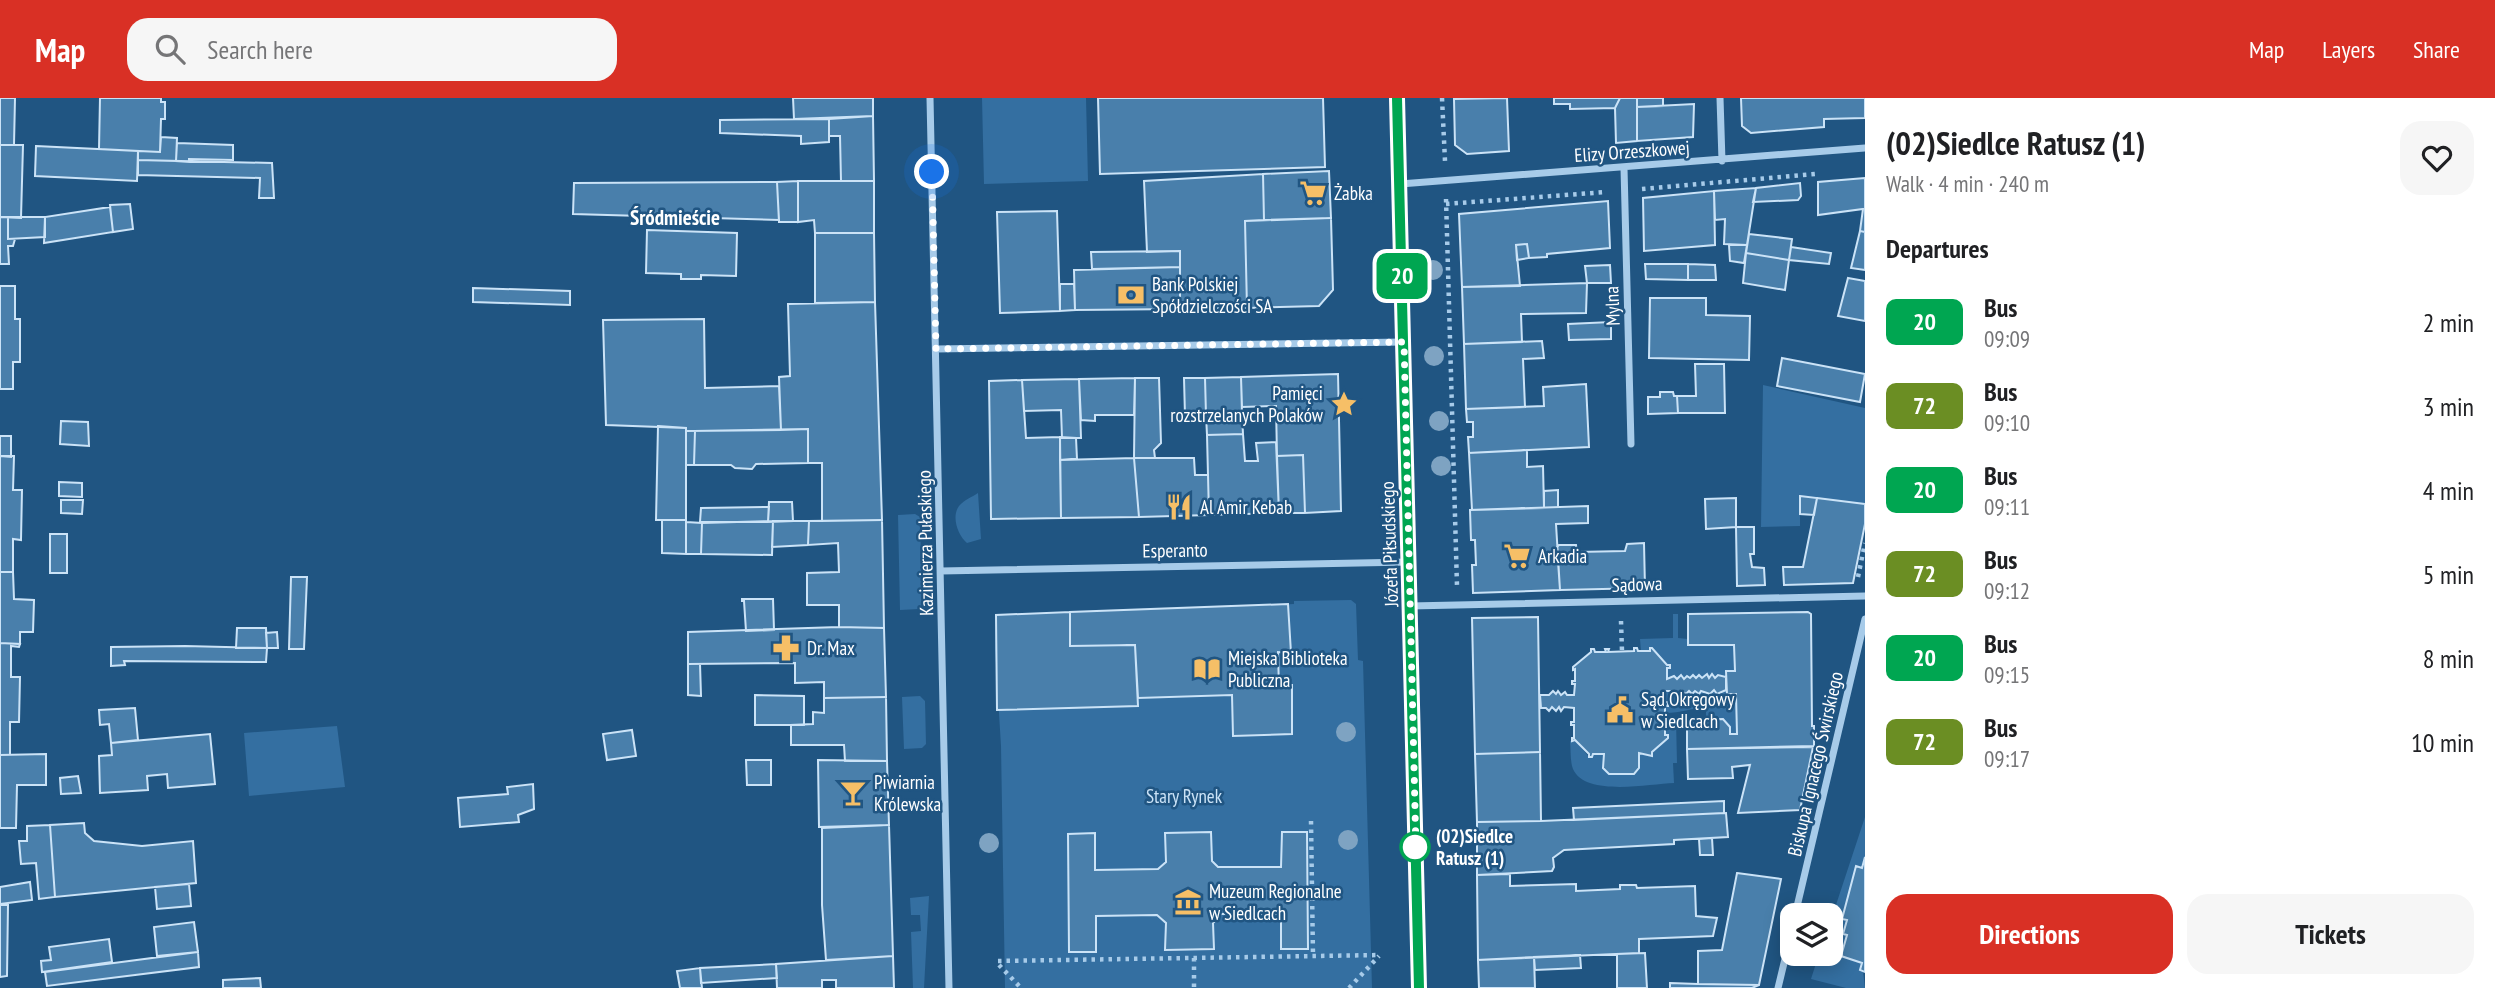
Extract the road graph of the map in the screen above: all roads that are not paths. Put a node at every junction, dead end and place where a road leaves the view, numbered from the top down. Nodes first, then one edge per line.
1 (930, 98) edge
2 (1397, 98) edge
3 (1720, 98) edge
4 (1865, 148) edge
5 (1722, 160) junction
6 (1624, 168) junction
7 (1400, 184) junction
8 (1404, 342) junction
9 (936, 349) junction
10 (1632, 444) dead end
11 (1409, 562) junction
12 (941, 571) junction
13 (1865, 596) edge
14 (1410, 607) junction
15 (1865, 619) edge
16 (1799, 903) edge
17 (1783, 966) edge
18 (949, 988) edge
19 (1419, 988) edge
20 (1778, 988) edge

1 - 9 street, Kazimierza Pułaskiego
2 - 7 main road, Józefa Piłsudskiego
3 - 5 street
4 - 5 street, Elizy Orzeszkowej
5 - 6 street, Elizy Orzeszkowej
6 - 7 street, Elizy Orzeszkowej
6 - 10 street, Mylna
7 - 8 main road, Józefa Piłsudskiego
8 - 9 street
8 - 11 main road, Józefa Piłsudskiego
9 - 12 street, Kazimierza Pułaskiego
11 - 12 street, Esperanto
11 - 14 main road, Józefa Piłsudskiego
12 - 18 street, Kazimierza Pułaskiego
13 - 14 street, Sądowa
14 - 19 main road, Józefa Piłsudskiego
15 - 16 street, Biskupa Ignacego Świrskiego
17 - 20 street

